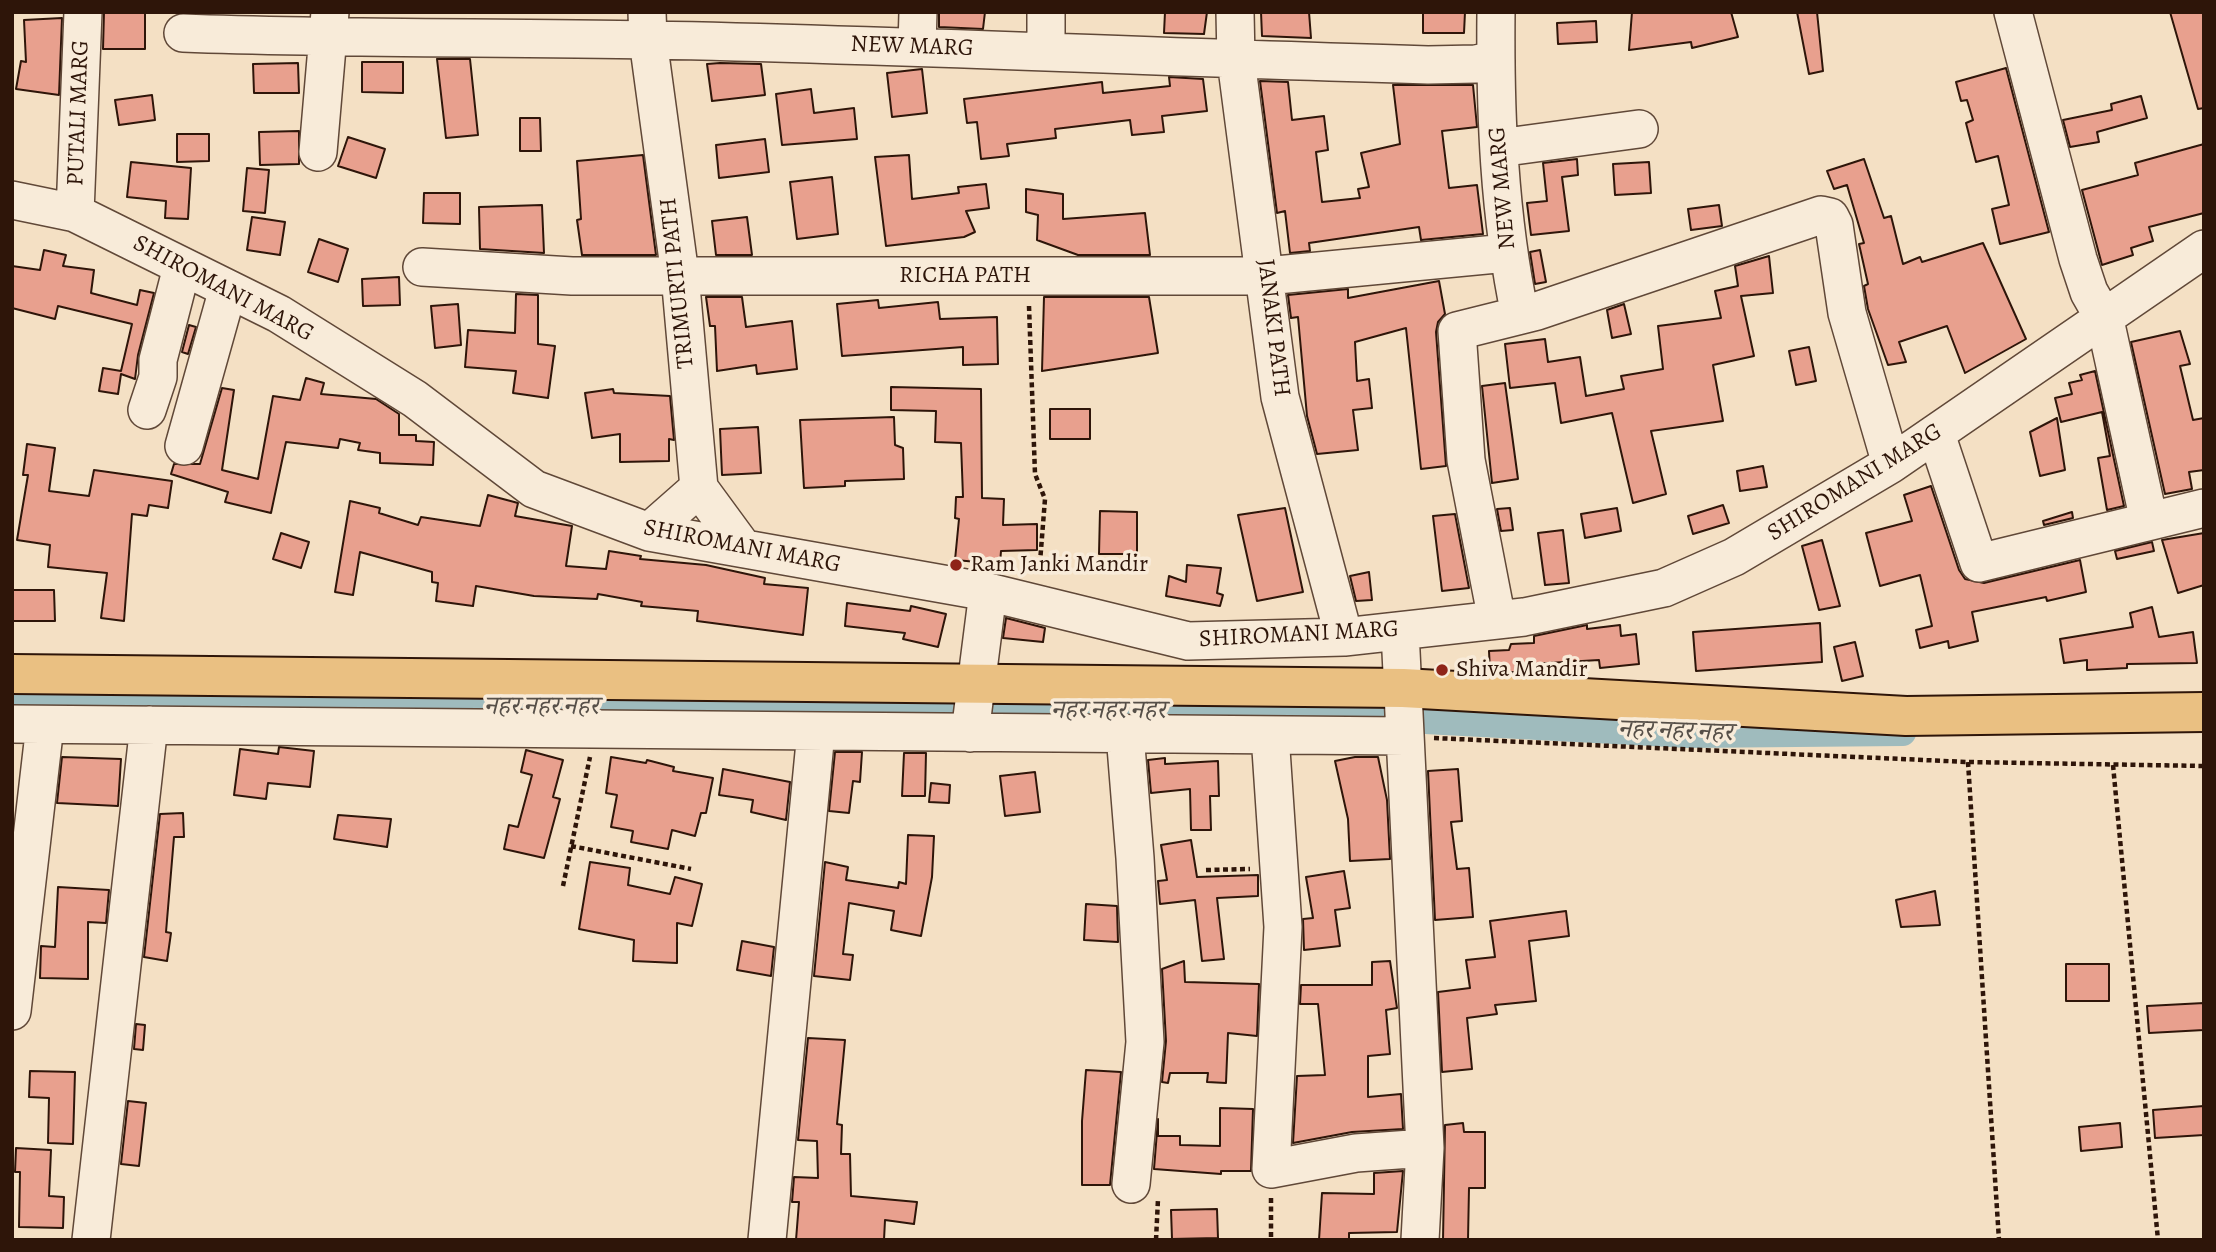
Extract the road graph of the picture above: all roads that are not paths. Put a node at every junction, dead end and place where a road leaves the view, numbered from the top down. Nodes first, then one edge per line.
1 (83, 12) edge
2 (1046, 12) edge
3 (1235, 12) edge
4 (1496, 12) edge
5 (2013, 12) edge
6 (329, 26) edge
7 (648, 26) edge
8 (917, 29) edge
9 (183, 33) dead end
10 (1046, 51) junction
11 (1236, 60) junction
12 (1496, 60) junction
13 (1639, 129) dead end
14 (1499, 148) junction
15 (318, 152) dead end
16 (12, 200) edge
17 (75, 214) junction
18 (2204, 249) edge
19 (1507, 253) junction
20 (182, 267) junction
21 (422, 267) dead end
22 (680, 275) junction
23 (1266, 276) junction
24 (228, 289) junction
25 (1520, 315) junction
26 (2105, 320) junction
27 (147, 410) dead end
28 (1936, 434) junction
29 (184, 446) dead end
30 (1891, 464) junction
31 (699, 488) junction
32 (2204, 508) edge
33 (2149, 521) junction
34 (649, 532) junction
35 (743, 548) junction
36 (988, 592) junction
37 (1497, 620) junction
38 (1401, 631) junction
39 (1344, 637) junction
40 (12, 674) edge
41 (977, 684) junction
42 (2204, 712) edge
43 (1404, 716) junction
44 (28, 724) edge
45 (149, 725) junction
46 (816, 732) junction
47 (970, 733) junction
48 (1125, 734) junction
49 (1270, 735) junction
50 (12, 1011) edge
51 (1425, 1148) junction
52 (1131, 1184) dead end
53 (91, 1240) edge
54 (767, 1240) edge
55 (1420, 1240) edge

1 - 17 street, PUTALI MARG
2 - 10 street
3 - 11 street, JANAKI PATH
4 - 12 street, NEW MARG
5 - 26 street
6 - 7 street, NEW MARG
6 - 9 street, NEW MARG
6 - 15 street
7 - 8 street, NEW MARG
7 - 22 street, TRIMURTI PATH
8 - 10 street, NEW MARG
10 - 11 street, NEW MARG
11 - 12 street, NEW MARG
11 - 23 street, JANAKI PATH
12 - 14 street, NEW MARG
13 - 14 street
14 - 19 street, NEW MARG
16 - 17 street, SHIROMANI MARG
17 - 20 street, SHIROMANI MARG
18 - 26 street, SHIROMANI MARG
19 - 23 street, RICHA PATH
19 - 25 street, NEW MARG
20 - 24 street, SHIROMANI MARG
20 - 27 street
21 - 22 street, RICHA PATH
22 - 23 street, RICHA PATH
22 - 31 street, TRIMURTI PATH
23 - 39 street, JANAKI PATH
24 - 29 street
24 - 34 street, SHIROMANI MARG
25 - 30 street
25 - 37 street
26 - 28 street, SHIROMANI MARG
26 - 33 street
28 - 30 street, SHIROMANI MARG
28 - 33 street
30 - 37 street, SHIROMANI MARG
31 - 34 street
31 - 35 street
32 - 33 street
34 - 35 street, SHIROMANI MARG
35 - 36 street, SHIROMANI MARG
36 - 39 street, SHIROMANI MARG
36 - 41 street
37 - 38 street, SHIROMANI MARG
38 - 39 street, SHIROMANI MARG
38 - 43 street
40 - 41 main road
41 - 43 main road
41 - 47 street
42 - 43 main road
43 - 49 street
43 - 51 street
44 - 45 street
44 - 50 street
45 - 46 street
45 - 53 street
46 - 47 street
46 - 54 street
47 - 48 street
48 - 49 street
48 - 52 street
49 - 51 street
51 - 55 street

